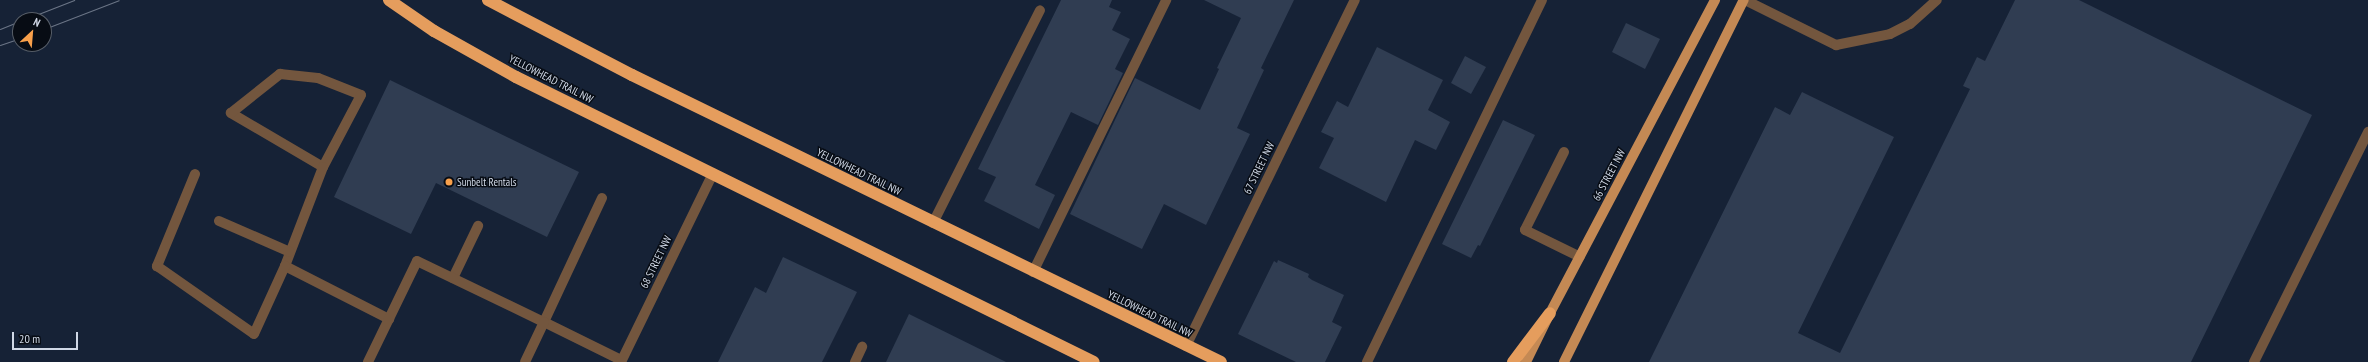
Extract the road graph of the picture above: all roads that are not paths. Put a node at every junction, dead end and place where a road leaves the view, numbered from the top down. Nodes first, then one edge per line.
1 (389, 0) edge
2 (488, 0) edge
3 (1166, 0) edge
4 (1355, 0) edge
5 (1542, 0) edge
6 (1716, 0) edge
7 (1744, 0) edge
8 (1936, 0) edge
9 (1040, 10) dead end
10 (2368, 132) edge
11 (1564, 152) dead end
12 (323, 167) junction
13 (713, 173) junction
14 (195, 174) dead end
15 (602, 198) dead end
16 (219, 221) dead end
17 (933, 223) junction
18 (478, 226) dead end
19 (290, 252) junction
20 (1580, 257) junction
21 (285, 266) junction
22 (1033, 272) junction
23 (453, 278) junction
24 (1550, 313) junction
25 (389, 319) junction
26 (544, 322) junction
27 (1186, 346) junction
28 (862, 347) dead end
29 (621, 361) edge
30 (368, 362) edge
31 (525, 362) edge
32 (855, 362) edge
33 (1094, 362) edge
34 (1221, 362) edge
35 (1367, 362) edge
36 (1513, 362) edge
37 (1526, 362) edge
38 (1564, 362) edge
39 (2254, 362) edge

1 - 13 highway, YELLOWHEAD TRAIL NW
2 - 17 highway, YELLOWHEAD TRAIL NW
3 - 22 street
4 - 27 street, 67 STREET NW
5 - 35 street
6 - 20 main road, 66 STREET NW
7 - 8 street
7 - 38 main road
9 - 17 street
10 - 39 street
11 - 20 street
12 - 12 street
12 - 19 street
13 - 29 street, 68 STREET NW
13 - 33 highway, YELLOWHEAD TRAIL NW
14 - 21 street
15 - 26 street
16 - 19 street
17 - 22 highway, YELLOWHEAD TRAIL NW
18 - 23 street
19 - 21 street
20 - 24 main road, 66 STREET NW
21 - 25 street
22 - 27 highway, YELLOWHEAD TRAIL NW
23 - 25 street
23 - 26 street
24 - 36 highway
24 - 37 main road, 66 STREET NW
25 - 30 street
26 - 29 street
26 - 31 street
27 - 34 highway, YELLOWHEAD TRAIL NW
28 - 32 street

